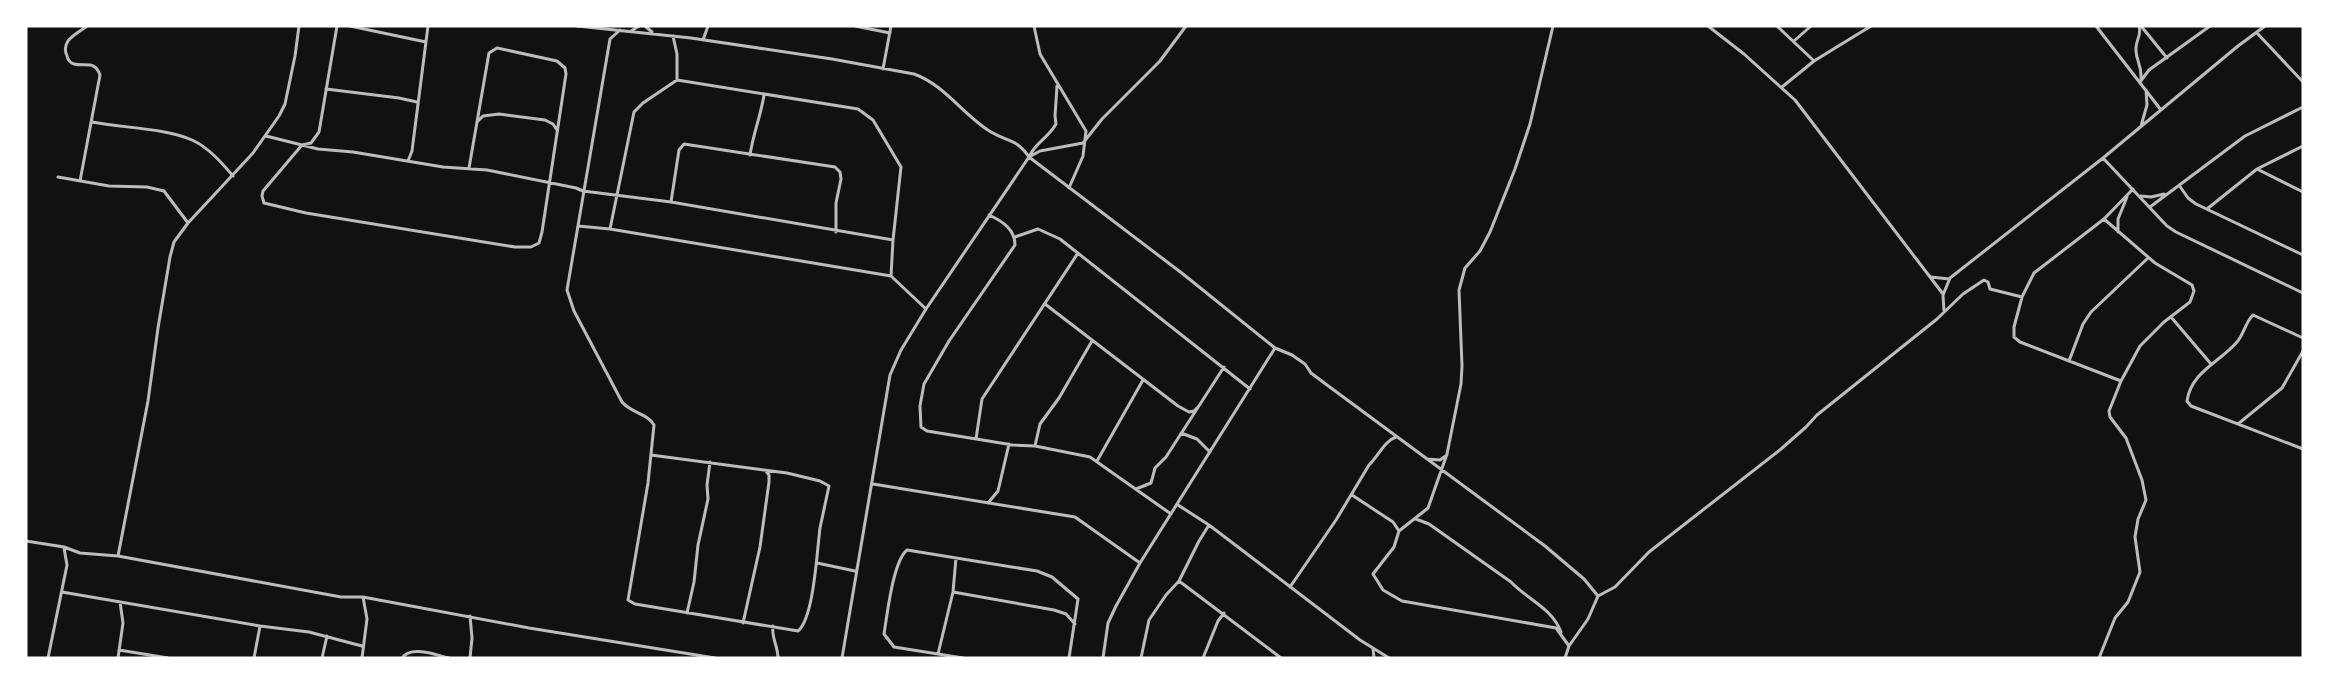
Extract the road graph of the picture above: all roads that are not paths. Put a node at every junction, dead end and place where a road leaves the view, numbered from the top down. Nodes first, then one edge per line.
1 (87, 26) edge
2 (299, 26) edge
3 (337, 26) edge
4 (350, 26) edge
5 (428, 26) edge
6 (577, 26) edge
7 (639, 26) edge
8 (645, 26) edge
9 (708, 26) edge
10 (855, 26) edge
11 (891, 26) edge
12 (1034, 26) edge
13 (1186, 26) edge
14 (1554, 26) edge
15 (1708, 26) edge
16 (1777, 26) edge
17 (1811, 26) edge
18 (1871, 26) edge
19 (2096, 26) edge
20 (2140, 26) edge
21 (2210, 26) edge
22 (2265, 26) edge
23 (611, 28) edge
24 (604, 30) junction
25 (620, 30) junction
26 (630, 31) junction
27 (652, 33) junction
28 (890, 33) junction
29 (2257, 33) junction
30 (673, 36) junction
31 (610, 39) junction
32 (703, 40) junction
33 (1794, 41) junction
34 (426, 42) junction
35 (2167, 58) junction
36 (1814, 62) junction
37 (883, 69) junction
38 (677, 80) junction
39 (2140, 82) junction
40 (2303, 82) edge
41 (1057, 86) junction
42 (1782, 87) junction
43 (326, 89) junction
44 (2146, 90) junction
45 (764, 95) junction
46 (418, 102) junction
47 (2303, 107) edge
48 (2161, 110) junction
49 (92, 122) junction
50 (478, 122) junction
51 (2141, 126) junction
52 (557, 130) junction
53 (266, 136) junction
54 (1086, 141) junction
55 (302, 146) junction
56 (2303, 146) edge
57 (750, 154) junction
58 (1029, 157) junction
59 (2103, 158) junction
60 (408, 161) junction
61 (469, 168) junction
62 (2257, 169) junction
63 (58, 176) dead end
64 (233, 176) junction
65 (80, 181) junction
66 (550, 183) junction
67 (2179, 185) junction
68 (1069, 188) junction
69 (2132, 189) junction
70 (583, 191) junction
71 (2303, 192) edge
72 (2167, 193) junction
73 (618, 194) junction
74 (2138, 194) junction
75 (2127, 195) junction
76 (671, 202) junction
77 (2150, 207) junction
78 (2207, 210) junction
79 (989, 215) junction
80 (2104, 218) junction
81 (188, 223) junction
82 (578, 226) junction
83 (610, 229) junction
84 (836, 232) junction
85 (2118, 232) junction
86 (1015, 237) junction
87 (893, 240) junction
88 (1078, 253) junction
89 (2303, 255) edge
90 (2148, 258) junction
91 (891, 276) junction
92 (1930, 277) junction
93 (1950, 278) junction
94 (2303, 293) edge
95 (1943, 295) junction
96 (2022, 297) junction
97 (1045, 304) junction
98 (926, 309) junction
99 (1944, 311) junction
100 (2171, 317) junction
101 (2303, 338) edge
102 (1092, 342) junction
103 (1275, 348) junction
104 (2303, 351) edge
105 (2069, 361) junction
106 (2211, 364) junction
107 (1224, 367) junction
108 (1143, 380) junction
109 (2121, 381) junction
110 (1250, 388) junction
111 (1198, 407) junction
112 (2238, 424) junction
113 (1181, 433) junction
114 (1397, 436) junction
115 (976, 439) junction
116 (1009, 444) junction
117 (1035, 446) junction
118 (2303, 449) edge
119 (1210, 452) junction
120 (1447, 454) junction
121 (651, 455) junction
122 (1426, 459) junction
123 (1097, 461) junction
124 (710, 462) junction
125 (1442, 470) junction
126 (766, 471) junction
127 (873, 484) junction
128 (1135, 490) junction
129 (1352, 495) junction
130 (988, 504) junction
131 (1178, 505) junction
132 (1171, 514) junction
133 (1416, 519) junction
134 (1209, 525) junction
135 (1399, 531) junction
136 (26, 541) edge
137 (64, 547) junction
138 (118, 556) junction
139 (956, 558) junction
140 (817, 563) junction
141 (1140, 563) junction
142 (856, 571) junction
143 (1179, 581) junction
144 (1290, 586) junction
145 (62, 592) junction
146 (953, 592) junction
147 (1598, 596) junction
148 (363, 597) junction
149 (120, 602) junction
150 (687, 613) junction
151 (1224, 614) junction
152 (470, 616) junction
153 (743, 623) junction
154 (1075, 624) junction
155 (260, 626) junction
156 (773, 626) junction
157 (1562, 634) junction
158 (327, 636) junction
159 (362, 646) junction
160 (1568, 646) junction
161 (1373, 648) junction
162 (119, 650) junction
163 (938, 654) junction
164 (48, 658) edge
165 (118, 658) edge
166 (168, 658) edge
167 (254, 658) edge
168 (322, 658) edge
169 (362, 658) edge
170 (402, 658) edge
171 (449, 658) edge
172 (470, 658) edge
173 (715, 658) edge
174 (778, 658) edge
175 (841, 658) edge
176 (964, 658) edge
177 (1069, 658) edge
178 (1103, 658) edge
179 (1141, 658) edge
180 (1203, 658) edge
181 (1281, 658) edge
182 (1374, 658) edge
183 (1389, 658) edge
184 (1565, 658) edge
185 (2099, 658) edge

1 - 49 street
2 - 53 street
3 - 43 street
4 - 34 street
5 - 34 street
6 - 24 street
7 - 26 street
8 - 27 street
9 - 32 street
10 - 28 street
11 - 28 street
12 - 41 street
13 - 54 street
14 - 120 street
15 - 42 street
16 - 33 street
17 - 33 street
18 - 36 street
19 - 39 street
20 - 35 street
20 - 39 street
21 - 35 street
22 - 29 street
23 - 24 street
23 - 25 street
24 - 31 street
25 - 26 street
25 - 31 street
26 - 27 street
27 - 30 street
28 - 37 street
29 - 40 street
29 - 48 street
30 - 32 street
30 - 38 street
31 - 70 street
32 - 37 street
33 - 36 street
34 - 46 street
35 - 39 street
36 - 42 street
37 - 58 street
38 - 45 street
38 - 73 street
39 - 44 street
41 - 54 street
41 - 58 street
42 - 92 street
43 - 46 street
43 - 55 street
44 - 48 street
44 - 51 street
45 - 57 street
45 - 87 street
46 - 60 street
47 - 67 street
48 - 51 street
49 - 64 street
49 - 65 street
50 - 52 street
50 - 52 street
50 - 61 street
51 - 59 street
52 - 66 street
53 - 55 street
53 - 64 street
54 - 58 street
54 - 68 street
55 - 60 street
55 - 66 street
56 - 62 street
57 - 76 street
57 - 84 street
58 - 68 street
58 - 79 street
59 - 69 street
59 - 93 street
60 - 61 street
61 - 66 street
62 - 71 street
62 - 78 street
63 - 65 street
64 - 81 street
65 - 81 street
66 - 70 street
67 - 72 street
67 - 78 street
68 - 103 street
69 - 74 street
69 - 75 street
70 - 73 street
70 - 82 street
72 - 74 street
72 - 77 street
73 - 76 street
73 - 83 street
74 - 77 street
75 - 80 street
75 - 85 street
76 - 84 street
77 - 94 street
78 - 89 street
79 - 86 street
79 - 98 street
80 - 85 street
80 - 96 street
81 - 138 street
82 - 83 street
82 - 121 street
83 - 91 street
84 - 87 street
85 - 90 street
86 - 88 street
86 - 115 street
87 - 91 street
88 - 97 street
88 - 107 street
90 - 100 street
90 - 105 street
91 - 98 street
92 - 93 street
92 - 95 street
93 - 95 street
95 - 99 street
96 - 99 street
96 - 105 street
97 - 102 street
97 - 115 street
98 - 127 street
99 - 147 street
100 - 106 street
100 - 109 street
101 - 106 street
102 - 108 street
102 - 117 street
103 - 110 street
103 - 114 street
104 - 112 street
105 - 109 street
106 - 112 street
107 - 110 street
107 - 111 street
108 - 111 street
108 - 123 street
109 - 185 street
110 - 119 street
111 - 113 street
112 - 118 street
113 - 119 street
113 - 128 street
114 - 122 street
114 - 129 street
115 - 116 street
116 - 117 street
116 - 130 street
117 - 123 street
119 - 131 street
120 - 122 street
120 - 125 street
121 - 124 street
121 - 150 street
122 - 125 street
123 - 128 street
124 - 126 street
124 - 150 street
125 - 133 street
125 - 147 street
126 - 140 street
126 - 153 street
127 - 130 street
127 - 142 street
128 - 132 street
129 - 135 street
129 - 144 street
130 - 141 street
131 - 132 street
131 - 134 street
132 - 141 street
133 - 135 street
133 - 157 street
134 - 143 street
134 - 144 street
135 - 157 street
136 - 137 street
137 - 138 street
137 - 145 street
138 - 148 street
139 - 146 street
139 - 154 street
139 - 163 street
140 - 142 street
140 - 156 street
141 - 178 street
142 - 175 street
143 - 151 street
143 - 179 street
144 - 161 street
145 - 149 street
145 - 164 street
146 - 154 street
146 - 163 street
147 - 160 street
148 - 152 street
148 - 159 street
149 - 155 street
149 - 162 street
150 - 153 street
151 - 180 street
151 - 181 street
152 - 172 street
152 - 173 street
153 - 156 street
154 - 177 street
155 - 158 street
155 - 167 street
156 - 174 street
157 - 160 street
158 - 159 street
158 - 168 street
159 - 169 street
160 - 184 street
161 - 182 street
161 - 183 street
162 - 165 street
162 - 166 street
163 - 176 street
170 - 171 street

